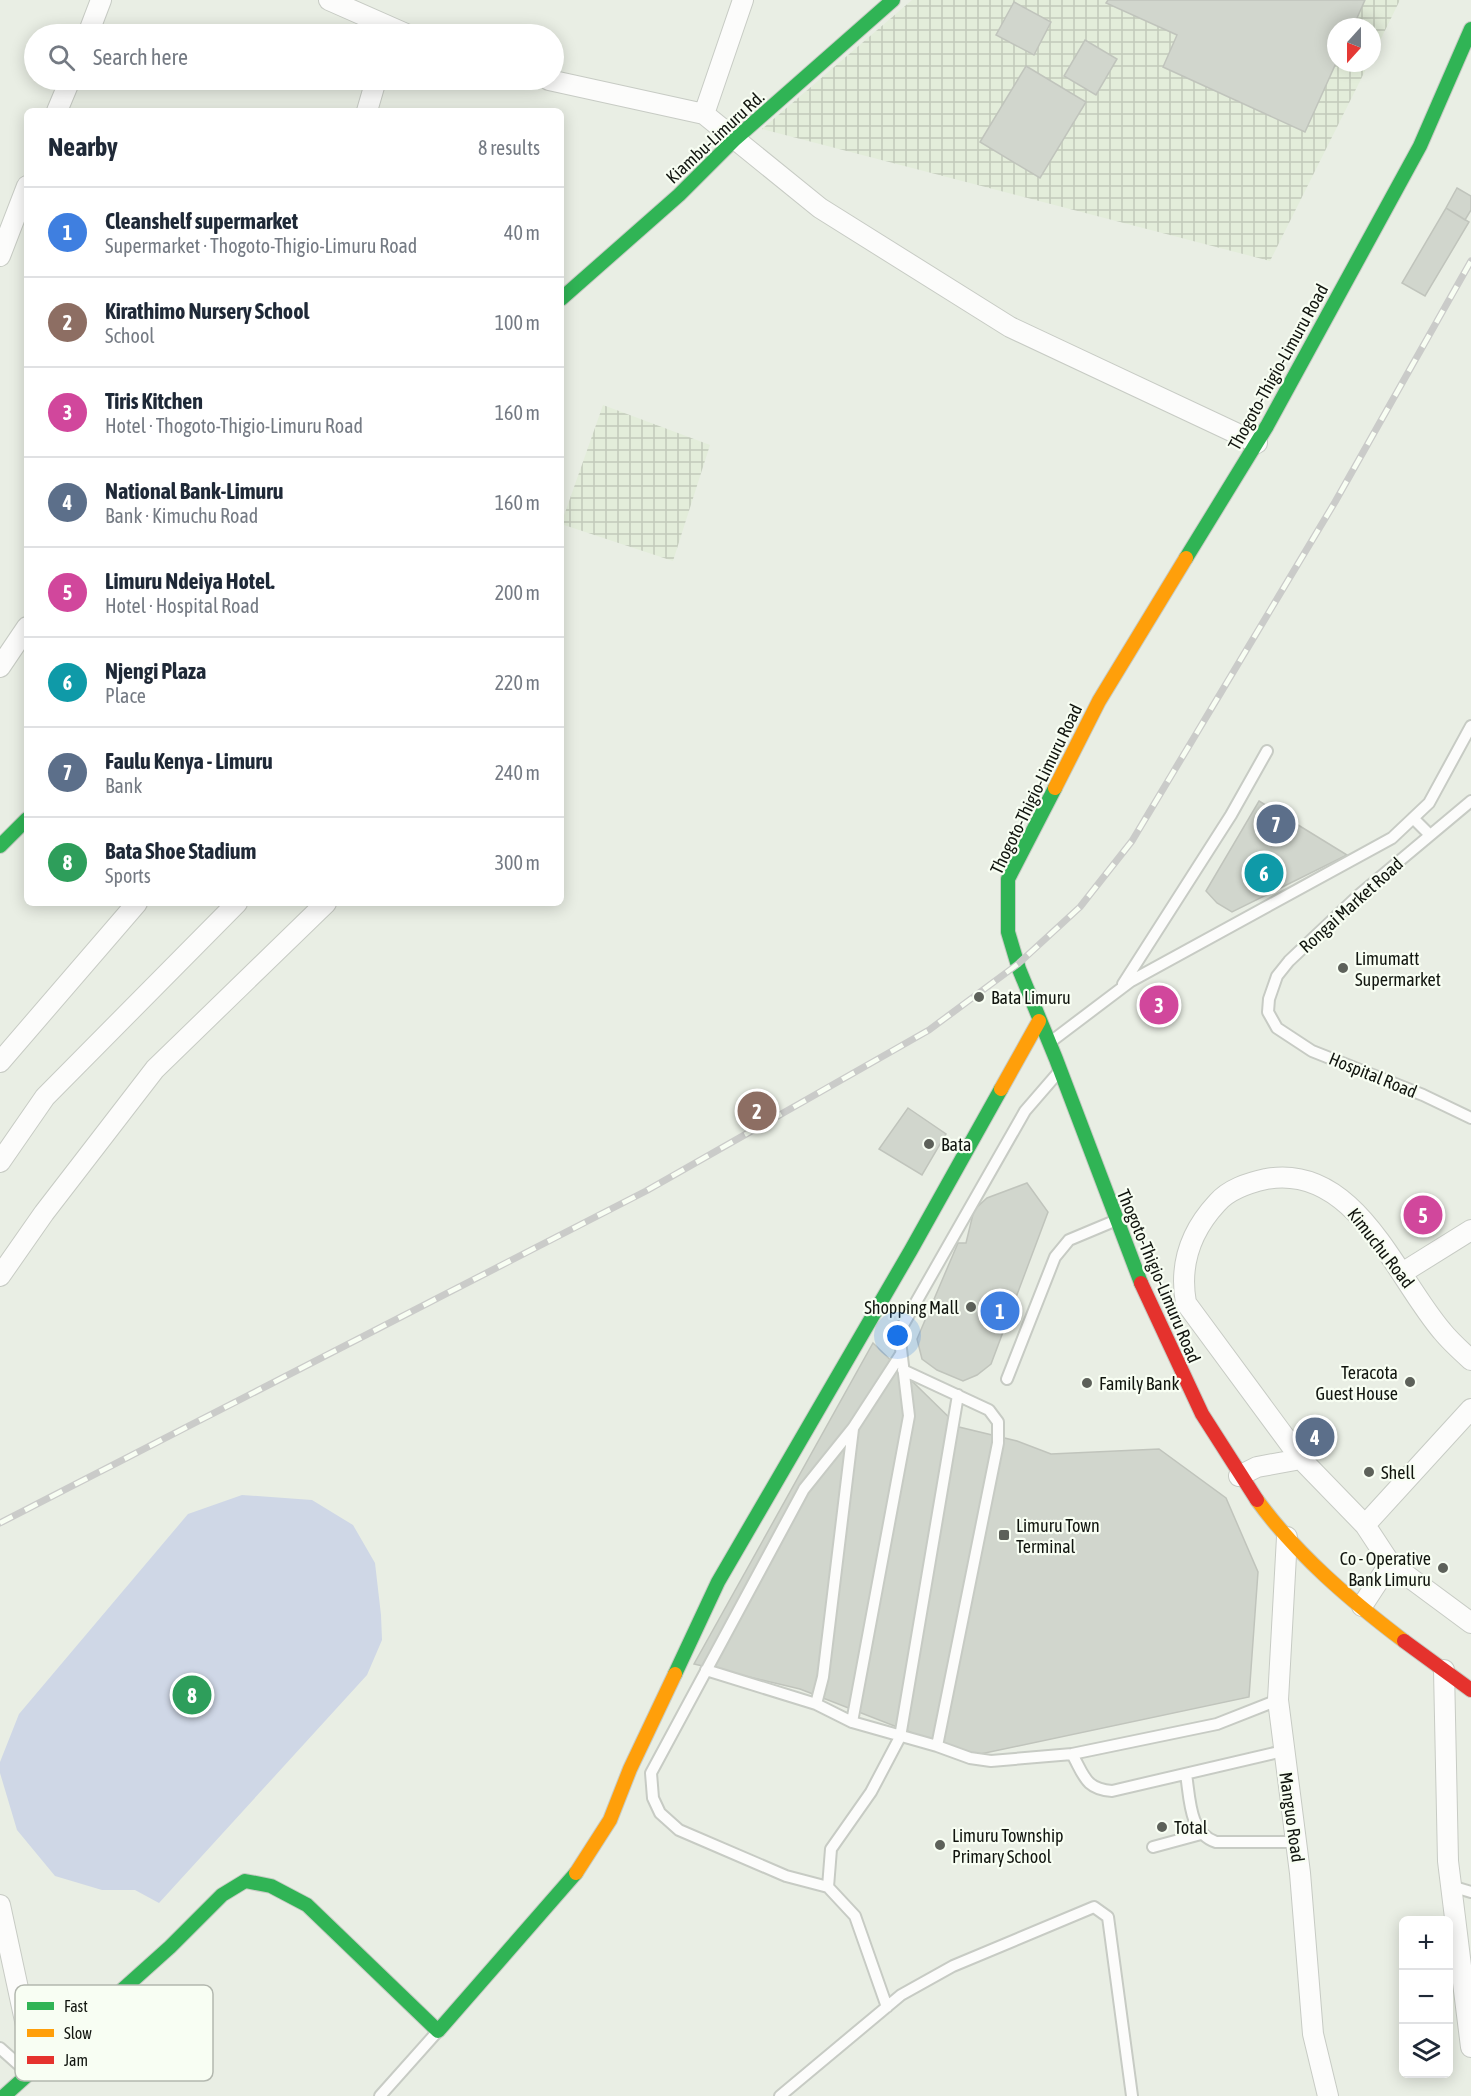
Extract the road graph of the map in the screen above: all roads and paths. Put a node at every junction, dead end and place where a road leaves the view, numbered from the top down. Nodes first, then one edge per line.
1 (101, 0) edge
2 (329, 0) edge
3 (743, 0) edge
4 (893, 0) edge
5 (366, 17) junction
6 (92, 24) edge
7 (370, 24) edge
8 (382, 24) edge
9 (1471, 29) edge
10 (564, 83) edge
11 (66, 90) edge
12 (373, 90) edge
13 (58, 108) edge
14 (368, 108) edge
15 (704, 114) junction
16 (734, 140) junction
17 (24, 194) edge
18 (0, 256) edge
19 (564, 296) edge
20 (1257, 443) junction
21 (24, 631) edge
22 (0, 667) edge
23 (1471, 726) edge
24 (1267, 752) dead end
25 (1471, 801) edge
26 (1413, 818) junction
27 (24, 822) edge
28 (1430, 835) junction
29 (0, 846) edge
30 (134, 906) edge
31 (234, 906) edge
32 (323, 906) edge
33 (1120, 989) junction
34 (1039, 1021) junction
35 (1277, 1028) joint
36 (1050, 1042) junction
37 (0, 1062) edge
38 (1061, 1069) junction
39 (1471, 1118) edge
40 (0, 1162) edge
41 (1115, 1221) junction
42 (1471, 1230) edge
43 (1402, 1273) junction
44 (0, 1276) edge
45 (901, 1354) junction
46 (1471, 1360) edge
47 (903, 1370) junction
48 (1007, 1379) dead end
49 (958, 1395) junction
50 (1471, 1409) edge
51 (853, 1428) junction
52 (1301, 1459) junction
53 (1239, 1476) junction
54 (1365, 1525) junction
55 (1287, 1536) junction
56 (1390, 1563) junction
57 (1362, 1606) junction
58 (1471, 1623) edge
59 (706, 1670) junction
60 (1444, 1670) junction
61 (1471, 1690) edge
62 (1278, 1700) junction
63 (816, 1704) junction
64 (852, 1722) junction
65 (900, 1737) junction
66 (937, 1746) junction
67 (1284, 1751) junction
68 (1072, 1754) junction
69 (1185, 1774) junction
70 (1201, 1834) junction
71 (1295, 1842) junction
72 (1153, 1847) dead end
73 (1451, 1886) junction
74 (828, 1887) junction
75 (1471, 1892) edge
76 (0, 1905) edge
77 (16, 1985) edge
78 (127, 1985) edge
79 (887, 2007) junction
80 (438, 2031) junction
81 (1471, 2047) edge
82 (0, 2048) edge
83 (15, 2058) edge
84 (20, 2081) edge
85 (4, 2096) edge
86 (380, 2096) edge
87 (780, 2096) edge
88 (1132, 2096) edge
89 (1328, 2096) edge

1 - 6 street
2 - 5 street
3 - 15 street
4 - 16 main road, Kiambu-Limuru Rd.
5 - 7 street
5 - 8 street
9 - 20 main road, Thogoto-Thigio-Limuru Road
10 - 15 street
11 - 13 street
12 - 14 street
15 - 16 street
16 - 19 main road, Kiambu-Limuru Rd.
16 - 20 street
17 - 18 street
20 - 34 main road, Thogoto-Thigio-Limuru Road
21 - 22 street
23 - 26 lane, Rongai Market Road
24 - 33 lane
25 - 28 lane, Rongai Market Road
26 - 28 lane
26 - 33 lane, Rongai Market Road
27 - 29 main road
28 - 35 lane, Rongai Market Road
30 - 37 street
31 - 40 street
32 - 44 street
33 - 36 lane, Rongai Market Road
34 - 36 main road, Thogoto-Thigio-Limuru Road
34 - 80 main road
35 - 39 lane, Hospital Road
36 - 38 main road, Thogoto-Thigio-Limuru Road
38 - 41 main road, Thogoto-Thigio-Limuru Road
38 - 45 lane
41 - 48 lane
41 - 53 main road, Thogoto-Thigio-Limuru Road
42 - 43 street
43 - 46 street, Kimuchu Road
43 - 52 street, Kimuchu Road
45 - 47 lane
45 - 51 lane
47 - 49 lane
47 - 64 lane
49 - 65 lane
49 - 66 lane
50 - 54 street
51 - 59 lane
51 - 63 lane
52 - 53 street
52 - 54 street, Kimuchu Road
53 - 55 main road, Thogoto-Thigio-Limuru Road
54 - 56 street, Kimuchu Road
55 - 57 main road, Thogoto-Thigio-Limuru Road
55 - 62 street, Manguo Road
56 - 57 street
56 - 58 street, Kimuchu Road
57 - 60 main road, Thogoto-Thigio-Limuru Road
59 - 63 lane
59 - 74 lane
60 - 61 main road, Thogoto-Thigio-Limuru Road
60 - 73 street
62 - 67 street, Manguo Road
62 - 68 lane
63 - 64 lane
64 - 65 lane
65 - 66 lane
65 - 74 lane
66 - 68 lane
67 - 69 lane
67 - 71 street, Manguo Road
68 - 69 lane
69 - 70 lane
70 - 71 lane
70 - 72 lane
71 - 89 street, Manguo Road
73 - 75 lane
73 - 81 street
74 - 79 lane
76 - 77 street
78 - 80 main road
79 - 87 lane
79 - 88 lane
80 - 86 lane
82 - 83 lane
84 - 85 main road

